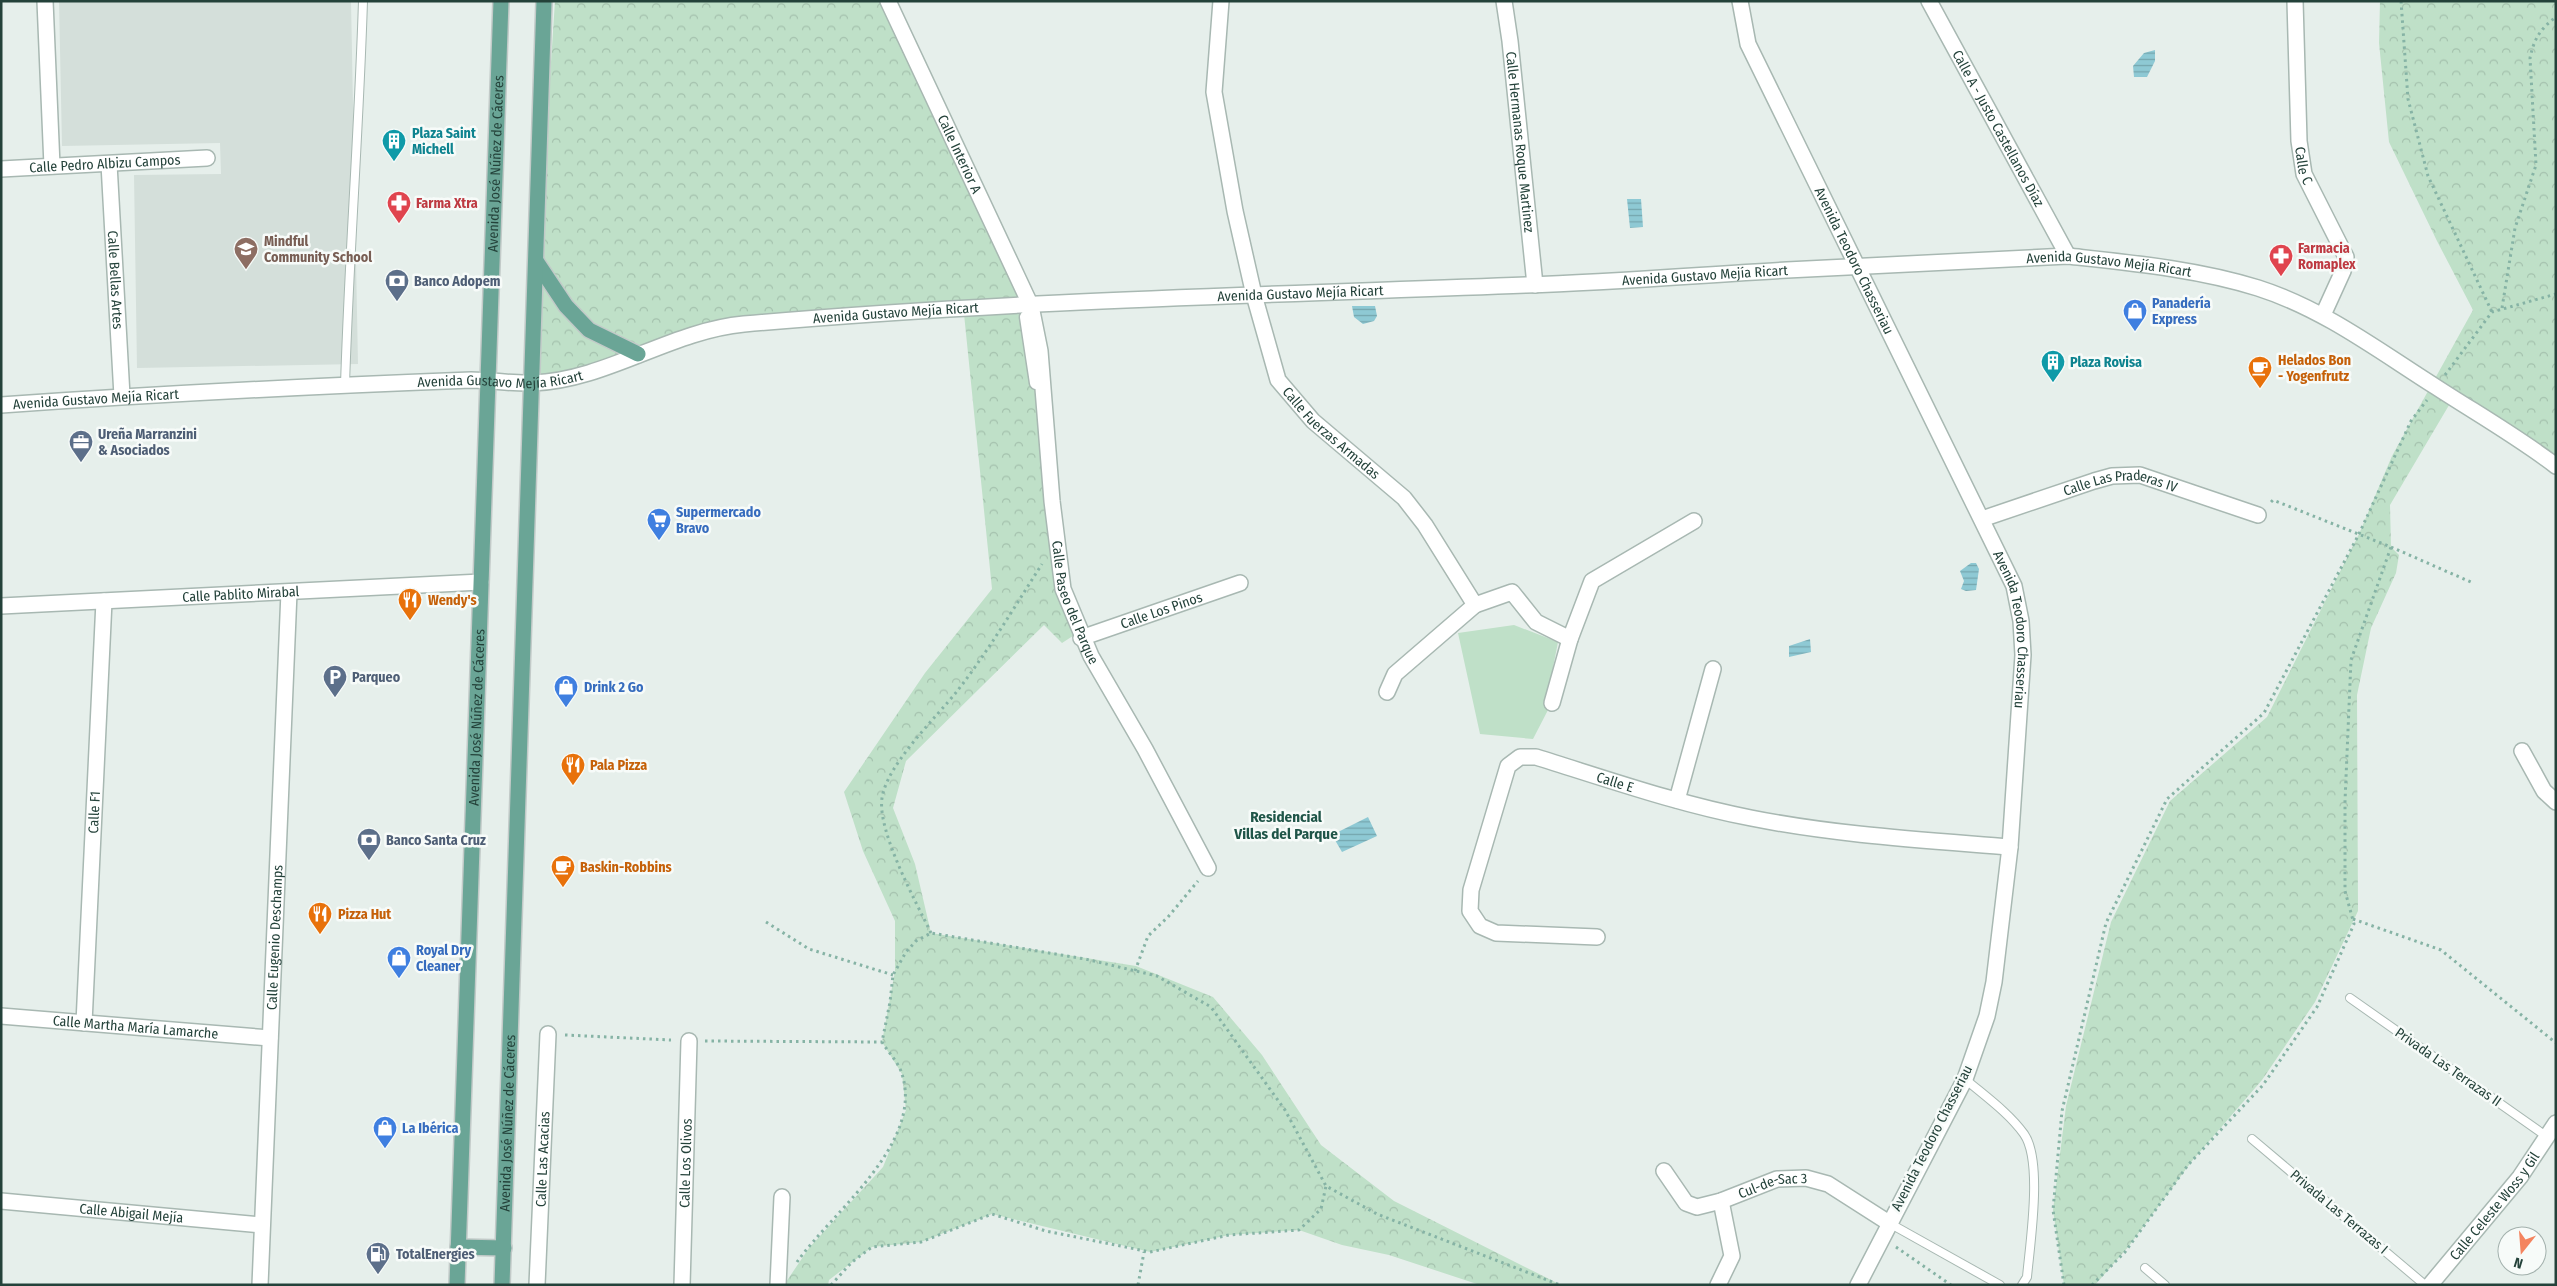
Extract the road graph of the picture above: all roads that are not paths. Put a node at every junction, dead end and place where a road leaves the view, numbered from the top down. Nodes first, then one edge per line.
1 (45, 1) edge
2 (363, 1) edge
3 (501, 1) edge
4 (544, 1) edge
5 (888, 1) edge
6 (1221, 1) edge
7 (1504, 1) edge
8 (1740, 1) edge
9 (1929, 1) edge
10 (2294, 1) edge
11 (207, 158) dead end
12 (109, 164) junction
13 (52, 166) junction
14 (1, 169) edge
15 (2068, 256) junction
16 (536, 261) junction
17 (1855, 266) junction
18 (1535, 285) junction
19 (1254, 295) junction
20 (1028, 307) junction
21 (2323, 315) junction
22 (638, 354) junction
23 (488, 380) junction
24 (532, 383) junction
25 (345, 385) junction
26 (122, 396) junction
27 (1, 405) edge
28 (2556, 466) edge
29 (2258, 515) road end
30 (1982, 519) junction
31 (1694, 521) dead end
32 (1052, 549) road end
33 (481, 582) junction
34 (1240, 583) dead end
35 (288, 592) junction
36 (104, 601) junction
37 (1475, 605) junction
38 (1, 606) edge
39 (1082, 638) junction
40 (1570, 639) junction
41 (1713, 668) dead end
42 (1387, 692) dead end
43 (1552, 703) dead end
44 (2522, 751) dead end
45 (1677, 800) junction
46 (2556, 802) edge
47 (2010, 847) junction
48 (1208, 868) road end
49 (1597, 937) dead end
50 (2350, 998) dead end
51 (1, 1016) edge
52 (84, 1023) junction
53 (548, 1034) dead end
54 (270, 1038) junction
55 (689, 1041) dead end
56 (1965, 1079) junction
57 (2556, 1123) edge
58 (2546, 1136) junction
59 (2252, 1139) dead end
60 (1664, 1170) dead end
61 (782, 1197) dead end
62 (1721, 1201) junction
63 (1, 1202) edge
64 (1889, 1223) junction
65 (262, 1225) junction
66 (458, 1247) junction
67 (504, 1248) junction
68 (2145, 1268) dead end
69 (260, 1285) edge
70 (457, 1285) edge
71 (502, 1285) edge
72 (537, 1285) edge
73 (682, 1285) edge
74 (778, 1285) edge
75 (1718, 1285) edge
76 (1858, 1285) edge
77 (2000, 1285) edge
78 (2022, 1285) edge
79 (2165, 1285) edge
80 (2425, 1285) edge
81 (2430, 1285) edge

1 - 13 street
2 - 25 lane
3 - 23 main road, Avenida José Núñez de Cáceres
4 - 16 main road, Avenida José Núñez de Cáceres
5 - 20 street, Calle Interior A
6 - 19 street, Calle Fuerzas Armadas
7 - 18 street, Calle Hermanas Roque Martinez
8 - 17 street, Avenida Teodoro Chasseriau
9 - 15 street, Calle A - Justo Castellanos Díaz
10 - 21 street, Calle C
11 - 12 street, Calle Pedro Albizu Campos
12 - 13 street, Calle Pedro Albizu Campos
12 - 26 street, Calle Bellas Artes
13 - 14 street, Calle Pedro Albizu Campos
15 - 17 street, Avenida Gustavo Mejía Ricart
15 - 21 street, Avenida Gustavo Mejía Ricart
16 - 22 main road
16 - 24 main road, Avenida José Núñez de Cáceres
17 - 18 street, Avenida Gustavo Mejía Ricart
17 - 30 street, Avenida Teodoro Chasseriau
18 - 19 street, Avenida Gustavo Mejía Ricart
19 - 20 street, Avenida Gustavo Mejía Ricart
19 - 37 street, Calle Fuerzas Armadas
20 - 22 street, Avenida Gustavo Mejía Ricart
20 - 32 street
20 - 39 street, Calle Paseo del Parque
21 - 28 street, Avenida Gustavo Mejía Ricart
22 - 24 street, Avenida Gustavo Mejía Ricart
23 - 24 street, Avenida Gustavo Mejía Ricart
23 - 25 street, Avenida Gustavo Mejía Ricart
23 - 33 main road, Avenida José Núñez de Cáceres
24 - 67 main road, Avenida José Núñez de Cáceres
25 - 26 street, Avenida Gustavo Mejía Ricart
26 - 27 street, Avenida Gustavo Mejía Ricart
29 - 30 street, Calle Las Praderas IV
30 - 47 street, Avenida Teodoro Chasseriau
31 - 40 street
33 - 35 street, Calle Pablito Mirabal
33 - 66 main road, Avenida José Núñez de Cáceres
34 - 39 street, Calle Los Pinos
35 - 36 street, Calle Pablito Mirabal
35 - 54 street, Calle Eugenio Deschamps
36 - 38 street, Calle Pablito Mirabal
36 - 52 street, Calle F1
37 - 40 street
37 - 42 street
39 - 48 street, Calle Paseo del Parque
40 - 43 street
41 - 45 street
44 - 46 street
45 - 47 street, Calle E
45 - 49 street, Calle E
47 - 56 street, Avenida Teodoro Chasseriau
50 - 58 lane, Privada Las Terrazas II
51 - 52 street, Calle Martha María Lamarche
52 - 54 street, Calle Martha María Lamarche
53 - 72 street, Calle Las Acacias
54 - 65 street, Calle Eugenio Deschamps
55 - 73 street, Calle Los Olivos
56 - 64 street, Avenida Teodoro Chasseriau
56 - 78 lane
57 - 58 street, Calle Celeste Woss y Gil
58 - 81 street, Calle Celeste Woss y Gil
59 - 80 lane, Privada Las Terrazas I
60 - 62 street, Cul-de-Sac 3
61 - 74 street
62 - 64 street, Cul-de-Sac 3
62 - 75 street
63 - 65 street, Calle Abigail Mejía
64 - 76 street, Avenida Teodoro Chasseriau
64 - 77 lane
65 - 69 street, Calle Eugenio Deschamps
66 - 67 main road
66 - 70 main road, Avenida José Núñez de Cáceres
67 - 71 main road, Avenida José Núñez de Cáceres
68 - 79 lane

